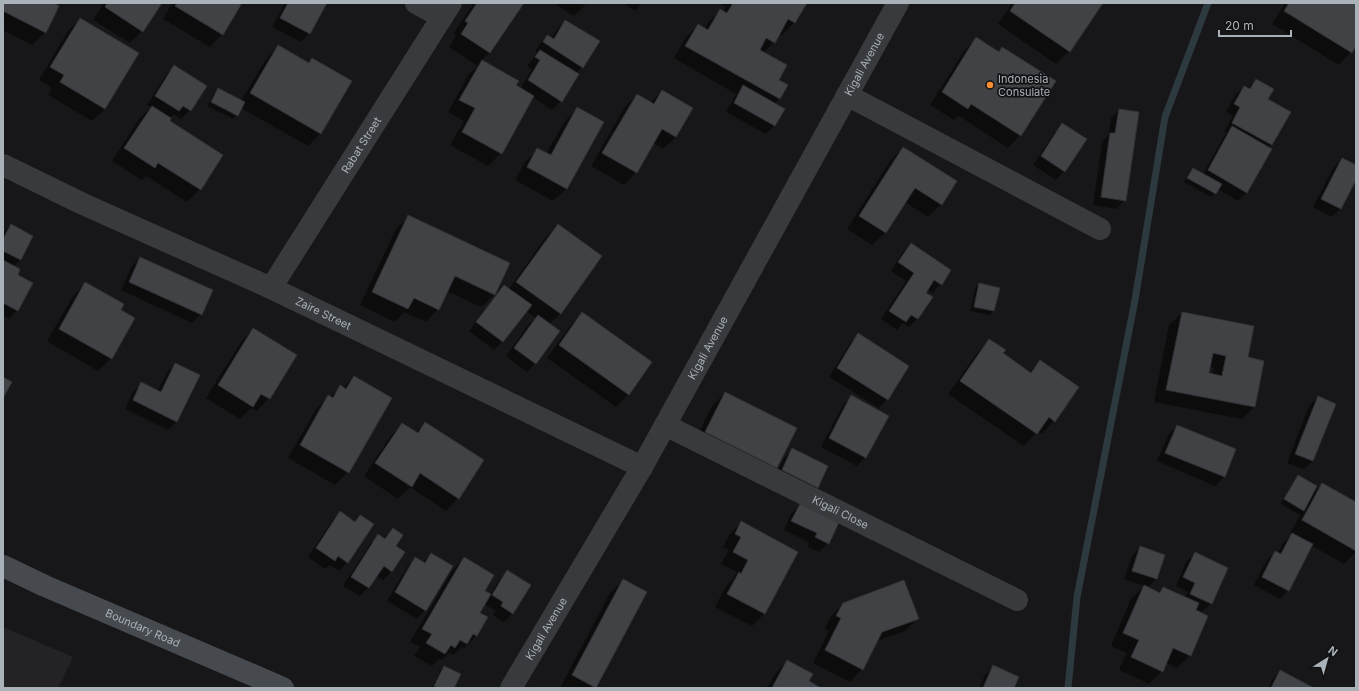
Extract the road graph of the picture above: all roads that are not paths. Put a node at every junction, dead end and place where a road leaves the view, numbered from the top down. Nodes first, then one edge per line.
1 (416, 3) edge
2 (898, 3) edge
3 (447, 10) edge
4 (847, 95) junction
5 (3, 165) edge
6 (1100, 229) dead end
7 (271, 288) junction
8 (664, 425) junction
9 (642, 467) junction
10 (3, 566) edge
11 (1017, 600) dead end
12 (283, 688) edge
13 (511, 688) edge

1 - 3 street
2 - 4 street, Kigali Avenue
3 - 7 street, Rabat Street
4 - 6 street
4 - 8 street, Kigali Avenue
5 - 7 street, Zaire Street
7 - 9 street, Zaire Street
8 - 9 street, Kigali Avenue
8 - 11 street, Kigali Close
9 - 13 street, Kigali Avenue
10 - 12 main road, Boundary Road

